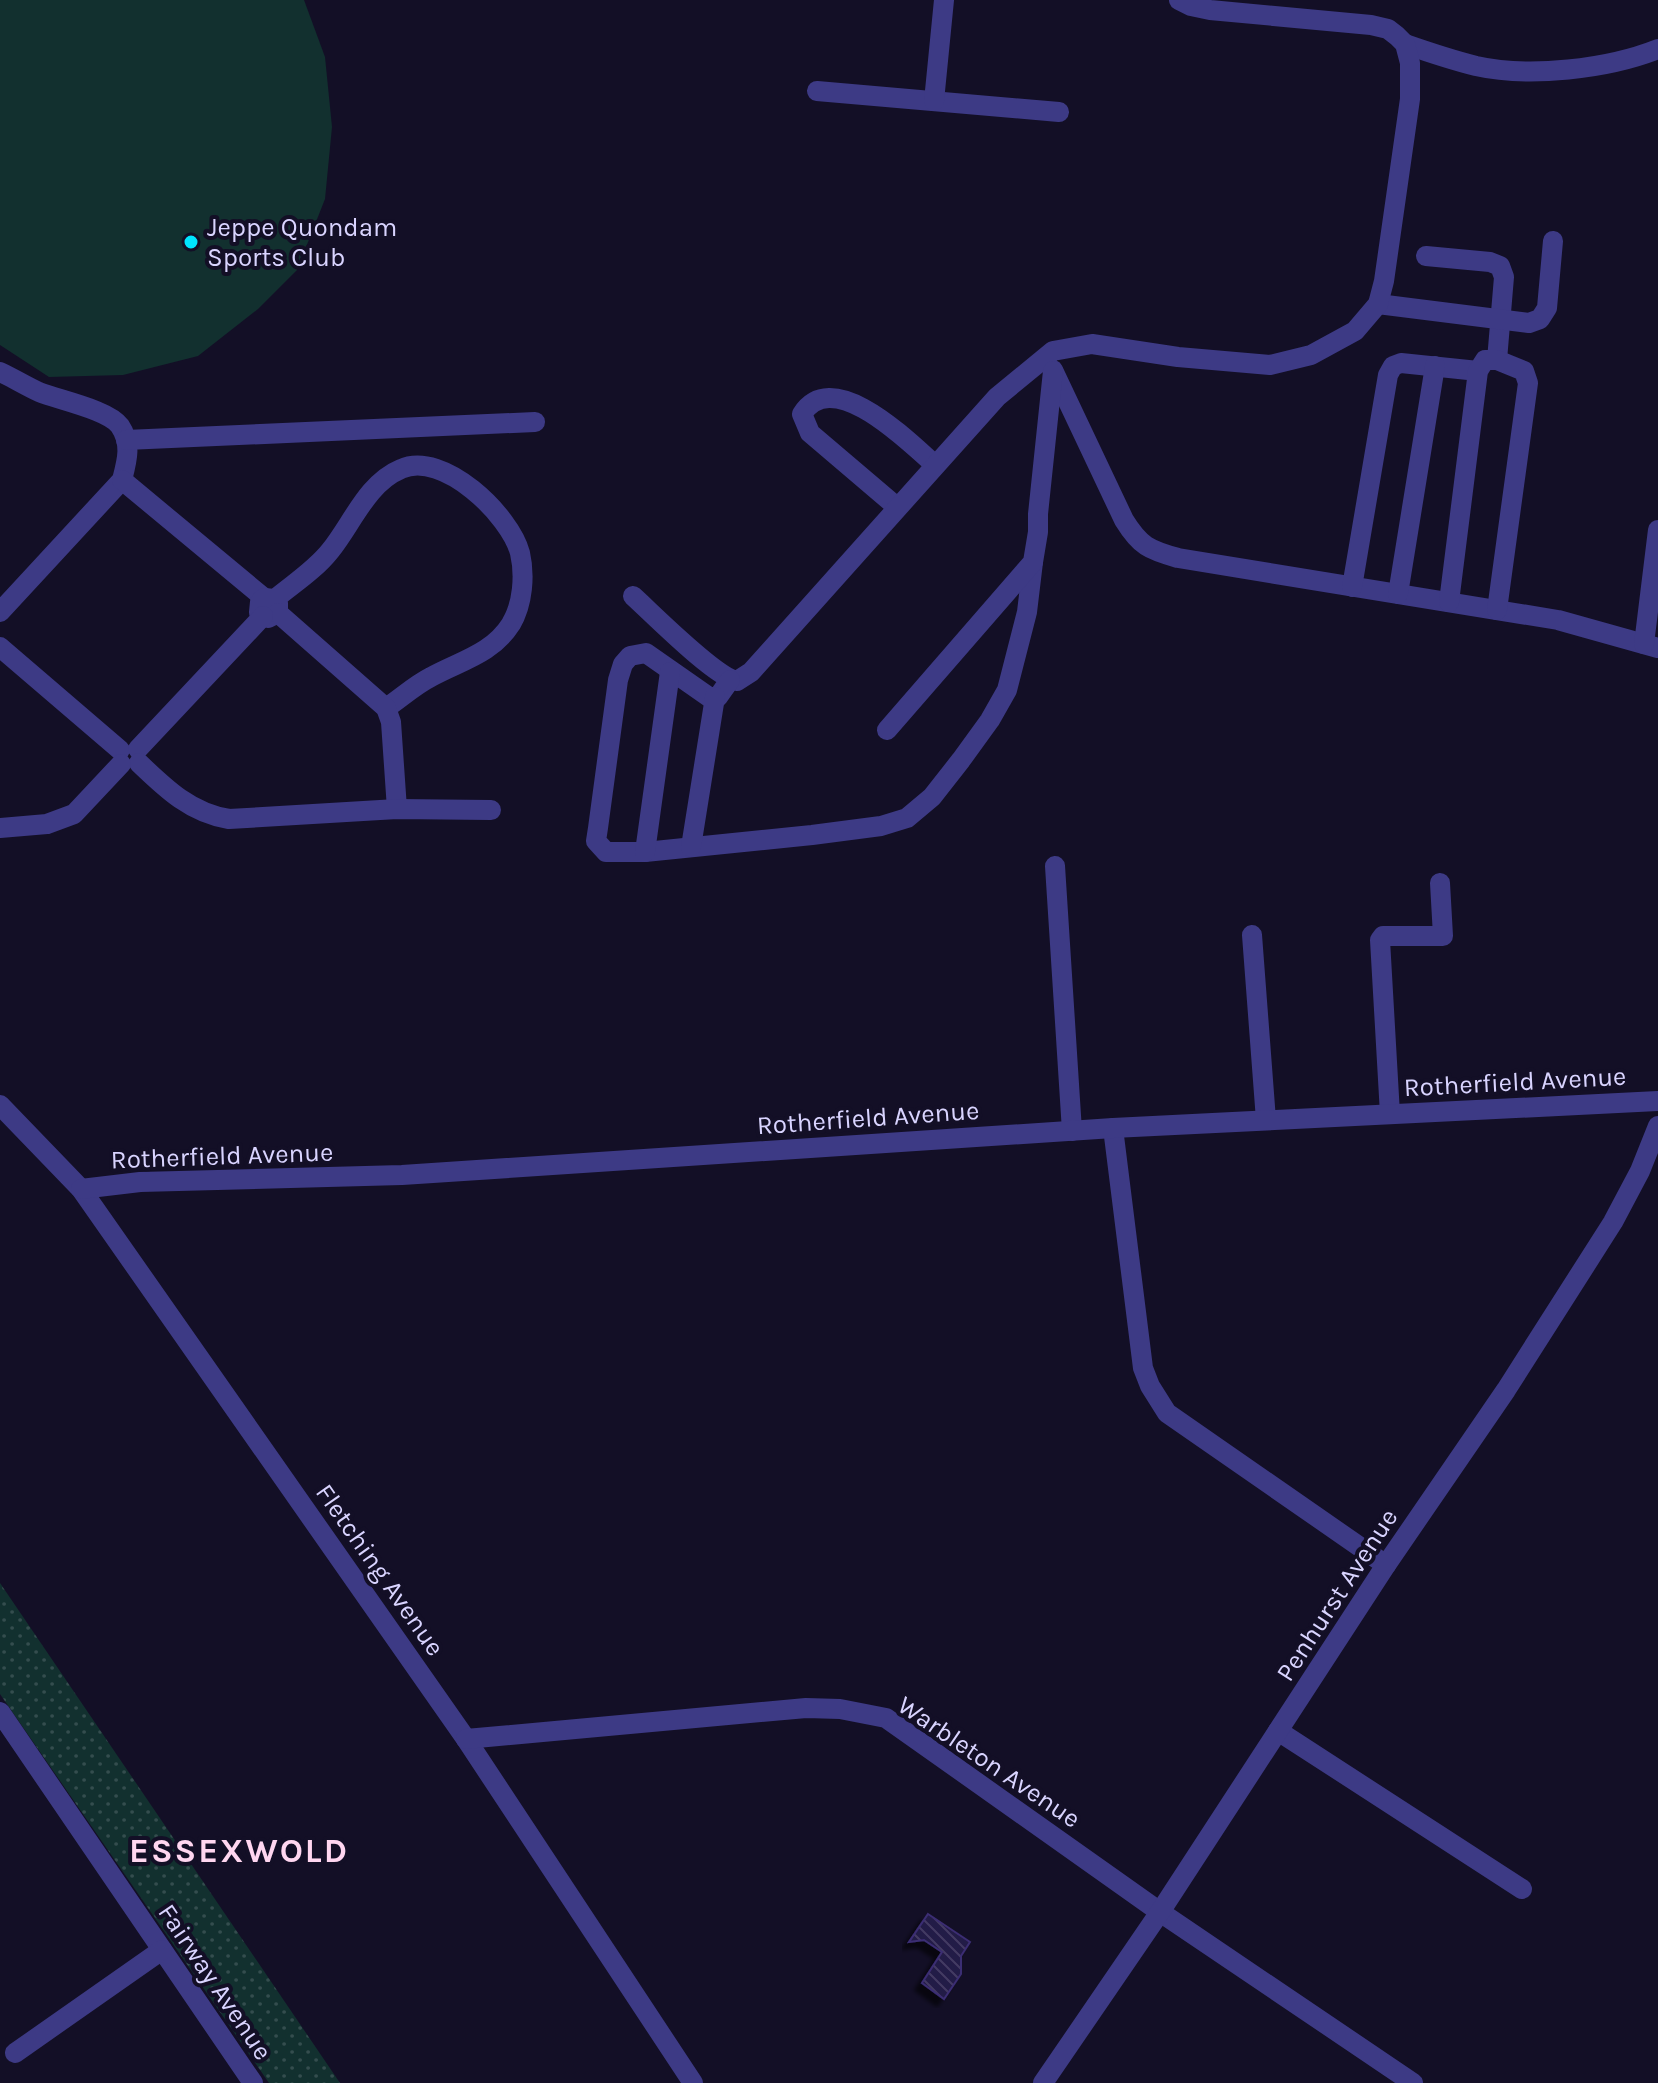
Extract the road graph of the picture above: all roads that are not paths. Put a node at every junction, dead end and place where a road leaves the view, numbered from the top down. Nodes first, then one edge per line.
1 (944, 0) edge
2 (1179, 0) edge
3 (1405, 44) junction
4 (1658, 49) edge
5 (817, 91) dead end
6 (934, 101) junction
7 (1059, 112) dead end
8 (1553, 241) dead end
9 (1426, 256) dead end
10 (1378, 304) junction
11 (1501, 320) junction
12 (1053, 360) junction
13 (1497, 360) junction
14 (1435, 366) junction
15 (1478, 371) junction
16 (0, 372) edge
17 (535, 422) dead end
18 (126, 440) junction
19 (935, 465) junction
20 (122, 480) junction
21 (897, 507) junction
22 (1658, 530) edge
23 (1033, 562) junction
24 (1352, 587) junction
25 (1398, 594) junction
26 (633, 596) dead end
27 (1449, 602) junction
28 (270, 606) junction
29 (1497, 610) junction
30 (0, 612) edge
31 (1651, 646) edge
32 (0, 647) edge
33 (670, 672) junction
34 (730, 680) junction
35 (715, 697) junction
36 (386, 708) junction
37 (887, 730) dead end
38 (130, 756) junction
39 (397, 809) junction
40 (491, 810) dead end
41 (0, 828) edge
42 (691, 847) junction
43 (645, 852) junction
44 (1055, 866) dead end
45 (1440, 883) dead end
46 (1252, 935) dead end
47 (1658, 1101) edge
48 (0, 1105) edge
49 (1390, 1114) junction
50 (1266, 1120) junction
51 (1658, 1126) edge
52 (1113, 1128) junction
53 (1072, 1131) junction
54 (81, 1189) junction
55 (1386, 1565) junction
56 (0, 1712) edge
57 (1278, 1731) junction
58 (466, 1739) junction
59 (1522, 1889) dead end
60 (1160, 1912) junction
61 (162, 1950) junction
62 (15, 2053) dead end
63 (253, 2083) edge
64 (693, 2083) edge
65 (1043, 2083) edge
66 (1413, 2083) edge

1 - 6 street
2 - 3 street
3 - 4 street
3 - 10 street
5 - 6 street
6 - 7 street
8 - 11 street
9 - 11 street
10 - 11 street
10 - 12 street
11 - 13 street
12 - 19 street
12 - 23 street
12 - 24 street
13 - 15 street
13 - 29 street
14 - 15 street
14 - 24 street
14 - 25 street
15 - 27 street
16 - 18 street
17 - 18 street
18 - 20 street
19 - 21 street
19 - 21 street
20 - 28 street
20 - 30 street
21 - 34 street
22 - 31 street
23 - 37 street
23 - 42 street
24 - 25 street
25 - 27 street
26 - 34 street
27 - 29 street
28 - 36 street
28 - 36 street
28 - 38 street
29 - 31 street
32 - 38 street
33 - 35 street
33 - 43 street
33 - 43 street
34 - 35 street
35 - 42 street
36 - 39 street
38 - 39 street
38 - 41 street
39 - 40 street
42 - 43 street
44 - 53 street
45 - 49 street
46 - 50 street
47 - 49 street, Rotherfield Avenue
48 - 54 street, Fletching Avenue
49 - 50 street, Rotherfield Avenue
50 - 52 street, Rotherfield Avenue
51 - 55 street, Penhurst Avenue
52 - 53 street, Rotherfield Avenue
52 - 55 street
53 - 54 street, Rotherfield Avenue
54 - 58 street, Fletching Avenue
55 - 57 street, Penhurst Avenue
56 - 61 street, Fairway Avenue
57 - 59 street
57 - 60 street, Penhurst Avenue
58 - 60 street, Warbleton Avenue
58 - 64 street, Fletching Avenue
60 - 65 street, Penhurst Avenue
60 - 66 street, Warbleton Avenue
61 - 62 street
61 - 63 street, Fairway Avenue

